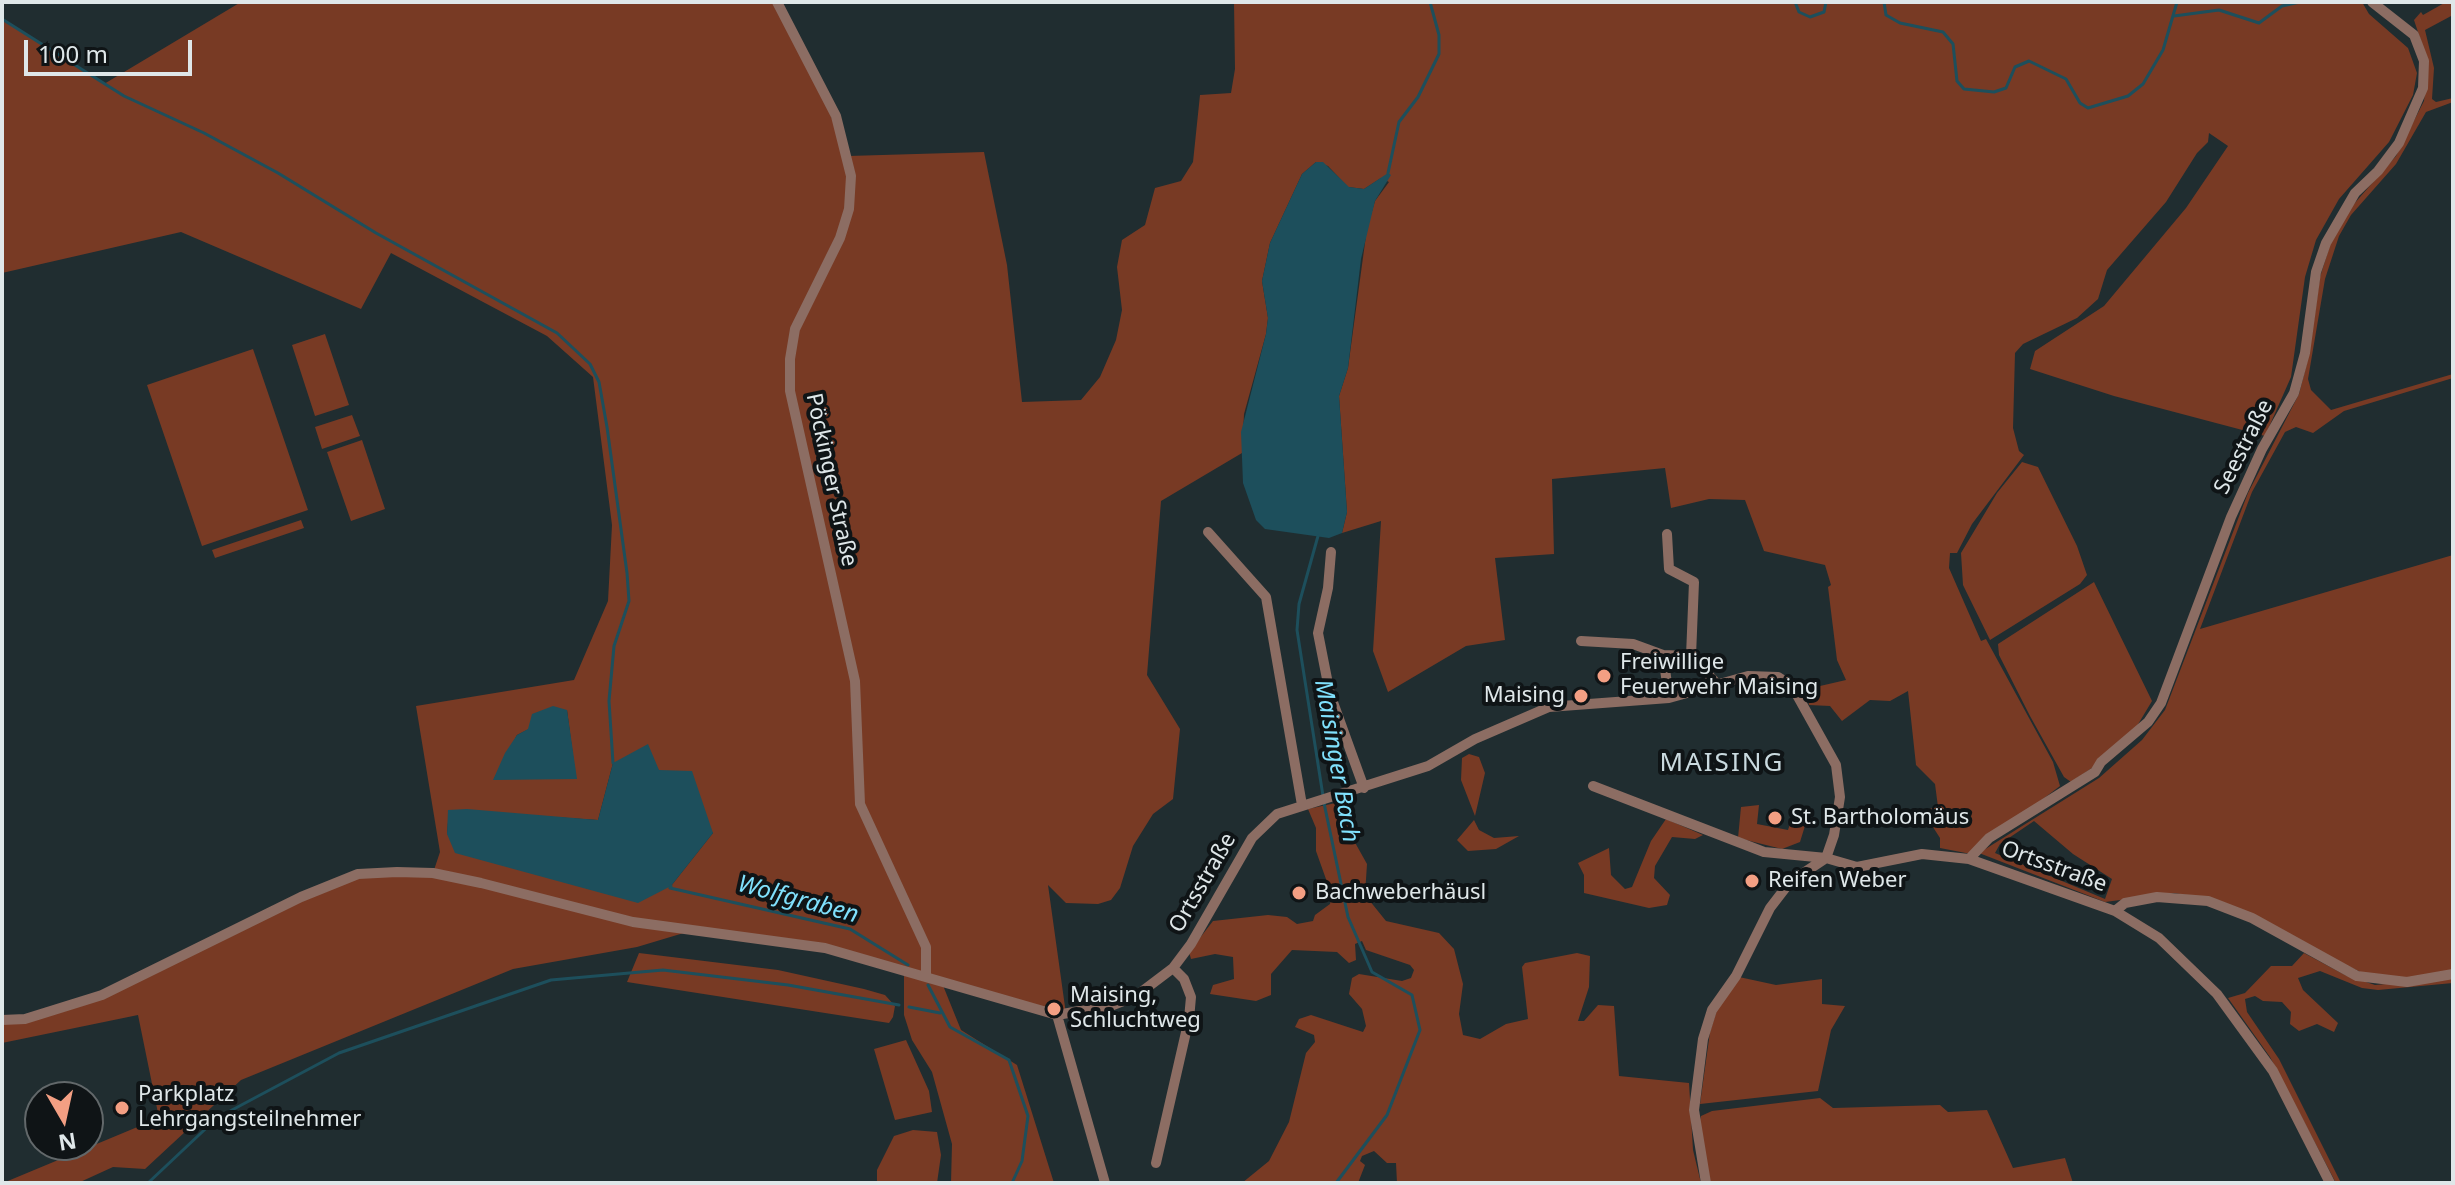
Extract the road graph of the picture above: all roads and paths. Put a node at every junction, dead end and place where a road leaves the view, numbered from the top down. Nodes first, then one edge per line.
1 (777, 2) edge
2 (2372, 2) edge
3 (1208, 532) dead end
4 (1667, 534) dead end
5 (1331, 552) dead end
6 (1581, 641) dead end
7 (1663, 655) junction
8 (1691, 656) junction
9 (1716, 683) junction
10 (1669, 698) junction
11 (1593, 786) dead end
12 (1364, 788) junction
13 (1308, 804) junction
14 (1826, 858) junction
15 (1969, 859) junction
16 (2115, 911) junction
17 (1173, 968) junction
18 (2453, 974) edge
19 (926, 977) junction
20 (1057, 1015) junction
21 (2, 1020) edge
22 (1156, 1163) dead end
23 (1105, 1183) edge
24 (1706, 1183) edge
25 (2330, 1183) edge

1 - 19 street, Pöckinger Straße
2 - 15 street, Seestraße
3 - 13 street
4 - 8 street
5 - 12 street
6 - 7 street
7 - 8 street
7 - 10 street
8 - 9 street
9 - 10 street, Ortsstraße
9 - 14 street, Ortsstraße
10 - 12 street, Ortsstraße
11 - 14 street
12 - 13 street, Ortsstraße
13 - 17 street, Ortsstraße
14 - 15 street, Ortsstraße
14 - 24 street
15 - 16 street, Ortsstraße
16 - 18 street
16 - 25 street, Ortsstraße
17 - 20 street, Ortsstraße
17 - 22 street
19 - 20 street
19 - 21 street
20 - 23 street

